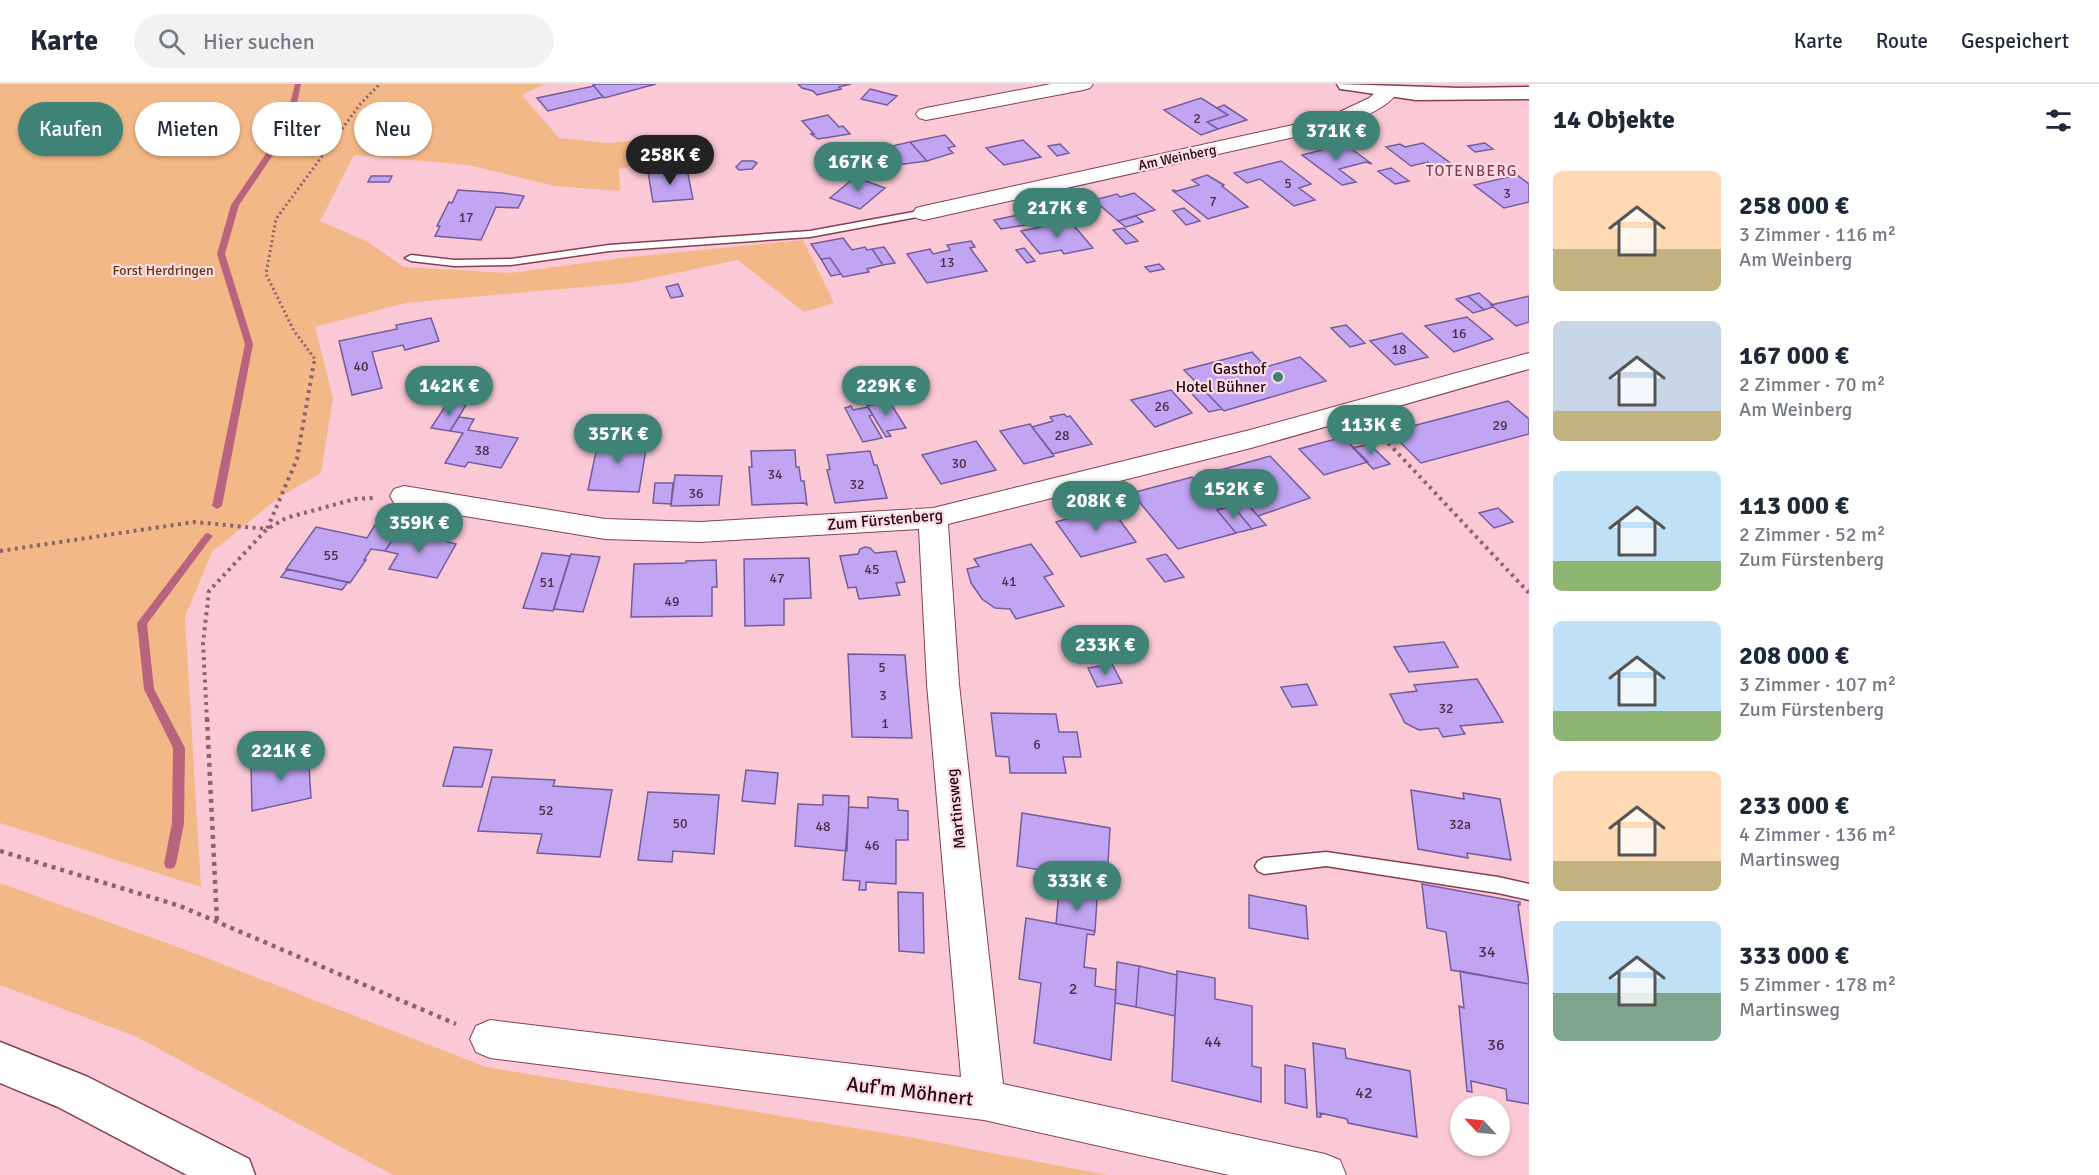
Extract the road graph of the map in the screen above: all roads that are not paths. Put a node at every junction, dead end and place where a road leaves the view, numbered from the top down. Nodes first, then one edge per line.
1 (1083, 84) edge
2 (1348, 84) edge
3 (1388, 92) junction
4 (1529, 93) edge
5 (926, 114) dead end
6 (924, 213) joint
7 (411, 258) dead end
8 (1529, 361) edge
9 (404, 496) road end
10 (933, 518) junction
11 (1264, 866) dead end
12 (1529, 892) edge
13 (490, 1039) road end
14 (0, 1062) edge
15 (984, 1100) junction
16 (233, 1175) edge
17 (1324, 1175) edge

1 - 5 street
2 - 3 main road
3 - 4 main road
3 - 6 street, Am Weinberg
6 - 7 lane
8 - 10 street, Zum Fürstenberg
9 - 10 street, Zum Fürstenberg
10 - 15 street, Martinsweg
11 - 12 lane
13 - 15 street, Auf'm Möhnert
14 - 16 main road
15 - 17 street, Auf'm Möhnert

